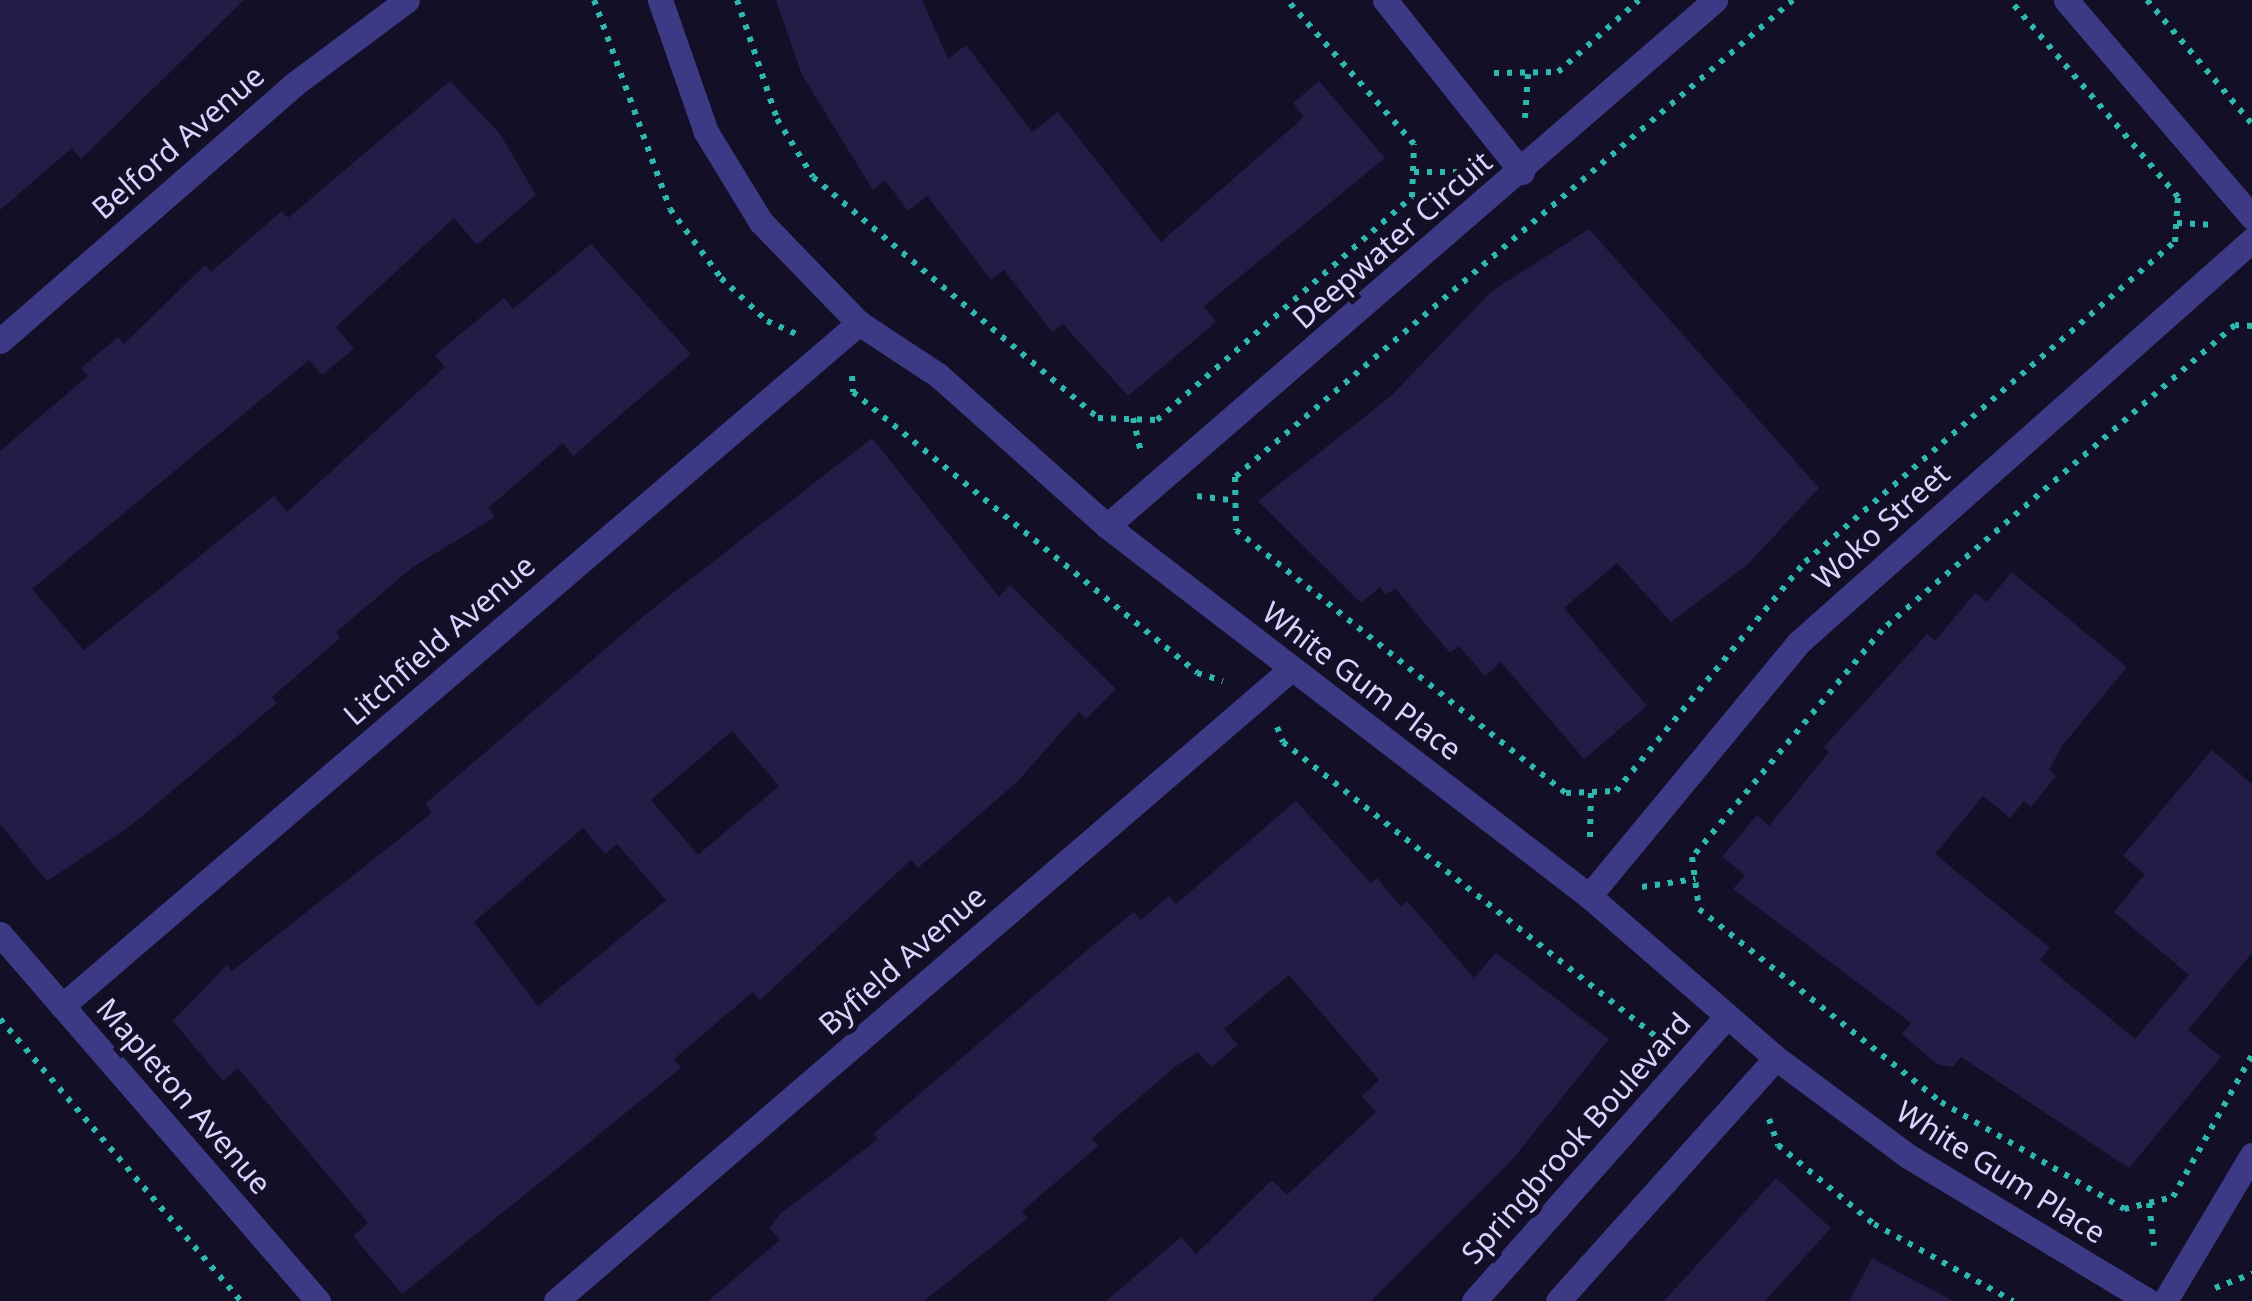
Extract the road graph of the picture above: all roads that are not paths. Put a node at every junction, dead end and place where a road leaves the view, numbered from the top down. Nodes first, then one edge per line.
1 (407, 0) edge
2 (660, 0) edge
3 (1384, 0) edge
4 (1716, 0) edge
5 (2066, 0) edge
6 (1522, 172) junction
7 (2252, 217) edge
8 (2252, 240) edge
9 (859, 323) junction
10 (0, 341) edge
11 (1108, 526) junction
12 (1291, 668) junction
13 (1588, 896) junction
14 (0, 934) edge
15 (62, 1006) junction
16 (1726, 1017) junction
17 (1776, 1058) junction
18 (2252, 1155) edge
19 (308, 1297) edge
20 (2148, 1300) edge
21 (556, 1301) edge
22 (1474, 1301) edge
23 (1558, 1301) edge

1 - 10 street, Belford Avenue
2 - 9 street, White Gum Place
3 - 6 street
4 - 6 street, Deepwater Circuit
5 - 7 street
6 - 11 street, Deepwater Circuit
8 - 13 street, Woko Street
9 - 11 street, White Gum Place
9 - 15 street, Litchfield Avenue
11 - 12 street, White Gum Place
12 - 13 street, White Gum Place
12 - 21 street, Byfield Avenue
13 - 16 street, White Gum Place
14 - 15 street, Mapleton Avenue
15 - 19 street, Mapleton Avenue
16 - 17 street, White Gum Place
16 - 22 street, Springbrook Boulevard
17 - 20 street, White Gum Place
17 - 23 street
18 - 20 street

